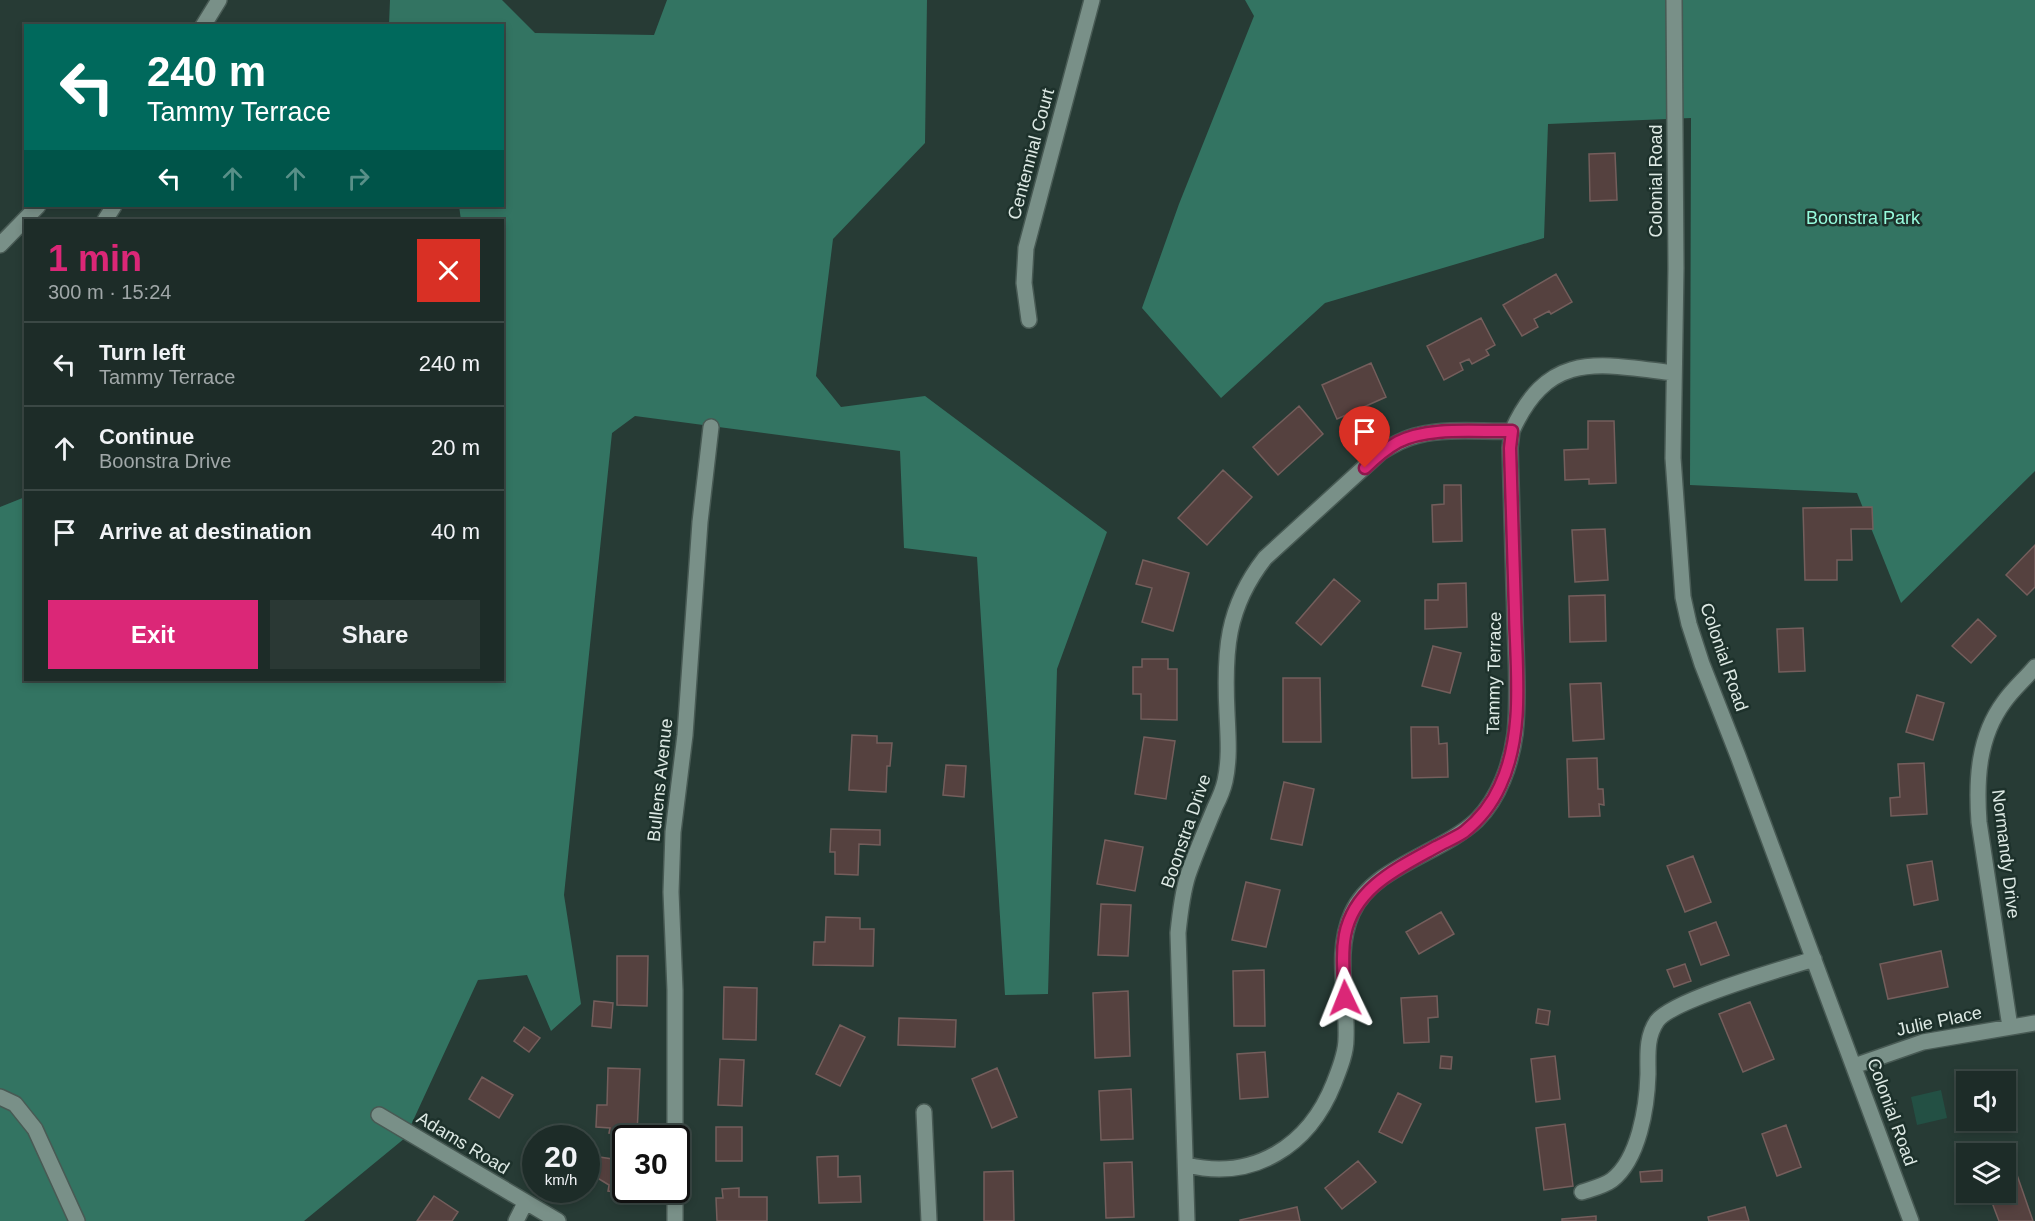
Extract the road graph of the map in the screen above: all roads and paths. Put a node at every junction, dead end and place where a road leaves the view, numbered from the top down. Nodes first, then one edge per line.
1 (219, 0) edge
2 (1092, 0) edge
3 (1674, 0) edge
4 (204, 24) edge
5 (37, 207) edge
6 (25, 219) edge
7 (24, 220) edge
8 (0, 245) edge
9 (1029, 320) dead end
10 (1674, 373) junction
11 (711, 427) dead end
12 (1512, 431) junction
13 (2035, 667) edge
14 (1814, 958) junction
15 (2035, 1023) edge
16 (2010, 1027) junction
17 (1854, 1066) junction
18 (0, 1097) edge
19 (924, 1112) dead end
20 (379, 1115) dead end
21 (675, 1125) edge
22 (1187, 1165) junction
23 (1582, 1192) dead end
24 (522, 1201) edge
25 (525, 1203) joint
26 (675, 1203) edge
27 (77, 1221) edge
28 (516, 1221) edge
29 (558, 1221) edge
30 (675, 1221) edge
31 (929, 1221) edge
32 (1187, 1221) edge
33 (1911, 1221) edge

1 - 4 street
2 - 9 street, Centennial Court
3 - 10 street, Colonial Road
5 - 6 street
7 - 8 street
10 - 12 street, Tammy Terrace
10 - 14 street, Colonial Road
11 - 21 street, Bullens Avenue
12 - 22 street, Tammy Terrace
12 - 22 street, Boonstra Drive
13 - 16 street, Normandy Drive
14 - 17 street, Colonial Road
14 - 23 street
15 - 16 street, Julie Place
16 - 17 street, Julie Place
17 - 33 street, Colonial Road
18 - 27 street
19 - 31 street
20 - 24 street, Adams Road
22 - 32 street, Boonstra Drive
25 - 28 street
25 - 29 street, Adams Road
26 - 30 street

